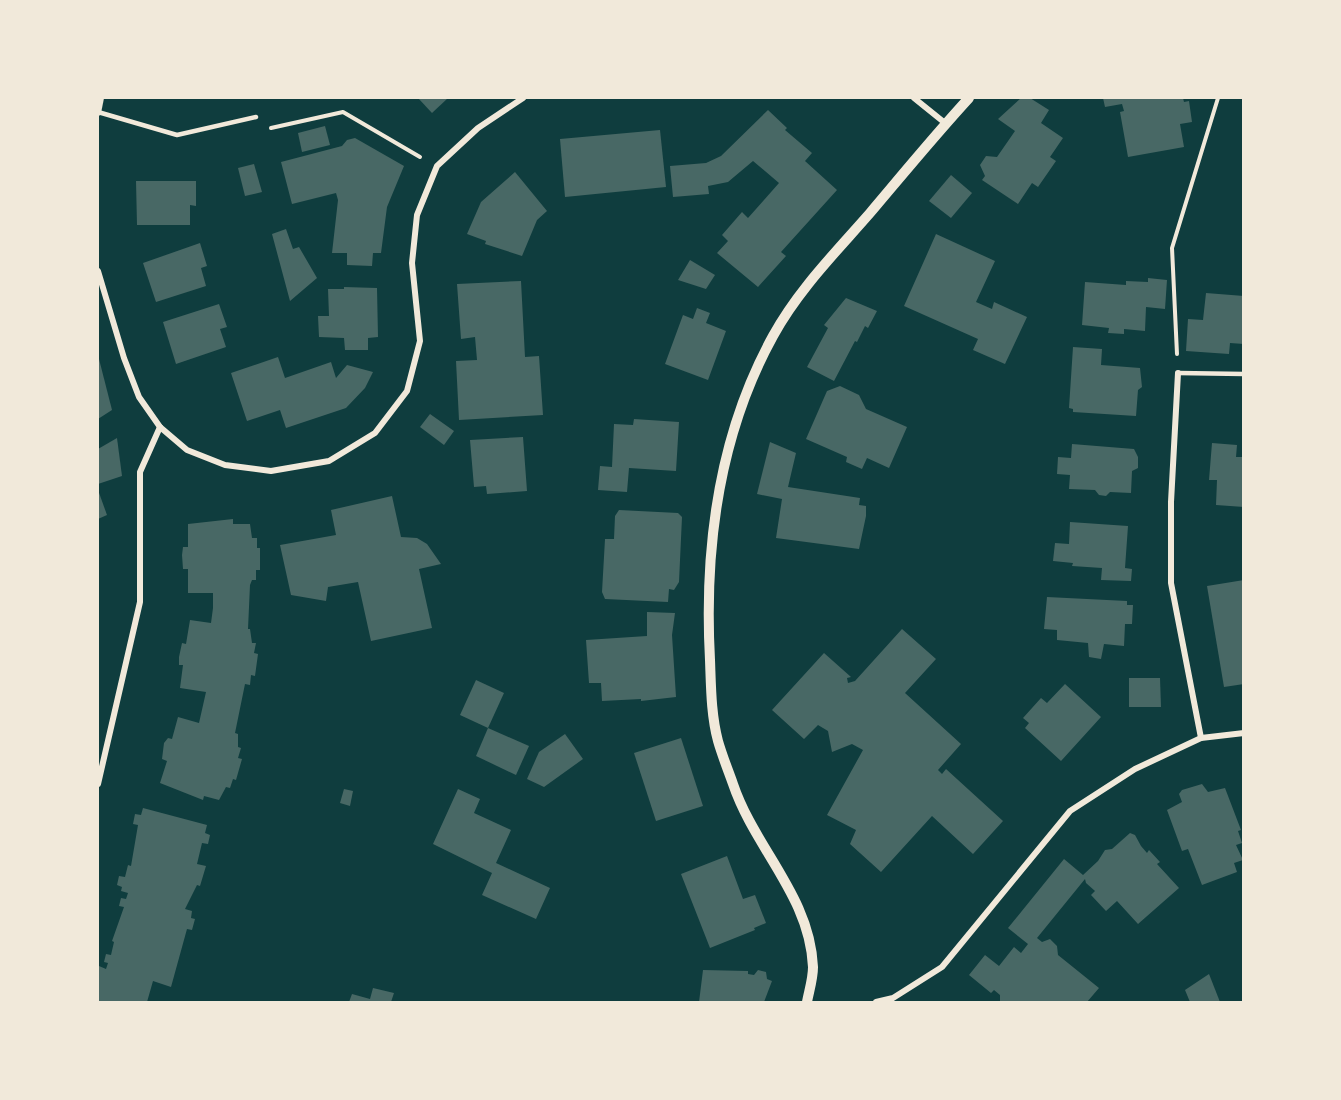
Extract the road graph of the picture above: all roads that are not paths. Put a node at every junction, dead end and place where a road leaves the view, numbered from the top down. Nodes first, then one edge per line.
1 (101, 98) edge
2 (523, 98) edge
3 (914, 98) edge
4 (969, 98) edge
5 (98, 112) edge
6 (256, 117) road end
7 (945, 123) junction
8 (98, 271) edge
9 (1178, 373) joint
10 (1244, 374) edge
11 (160, 427) junction
12 (1244, 733) edge
13 (1201, 738) junction
14 (98, 784) edge
15 (807, 1002) edge
16 (876, 1002) edge

1 - 5 street
2 - 11 street
3 - 7 street
4 - 7 street
5 - 6 lane
7 - 15 street
8 - 11 street
9 - 10 lane
9 - 13 street
11 - 14 street
12 - 13 street
13 - 16 street

